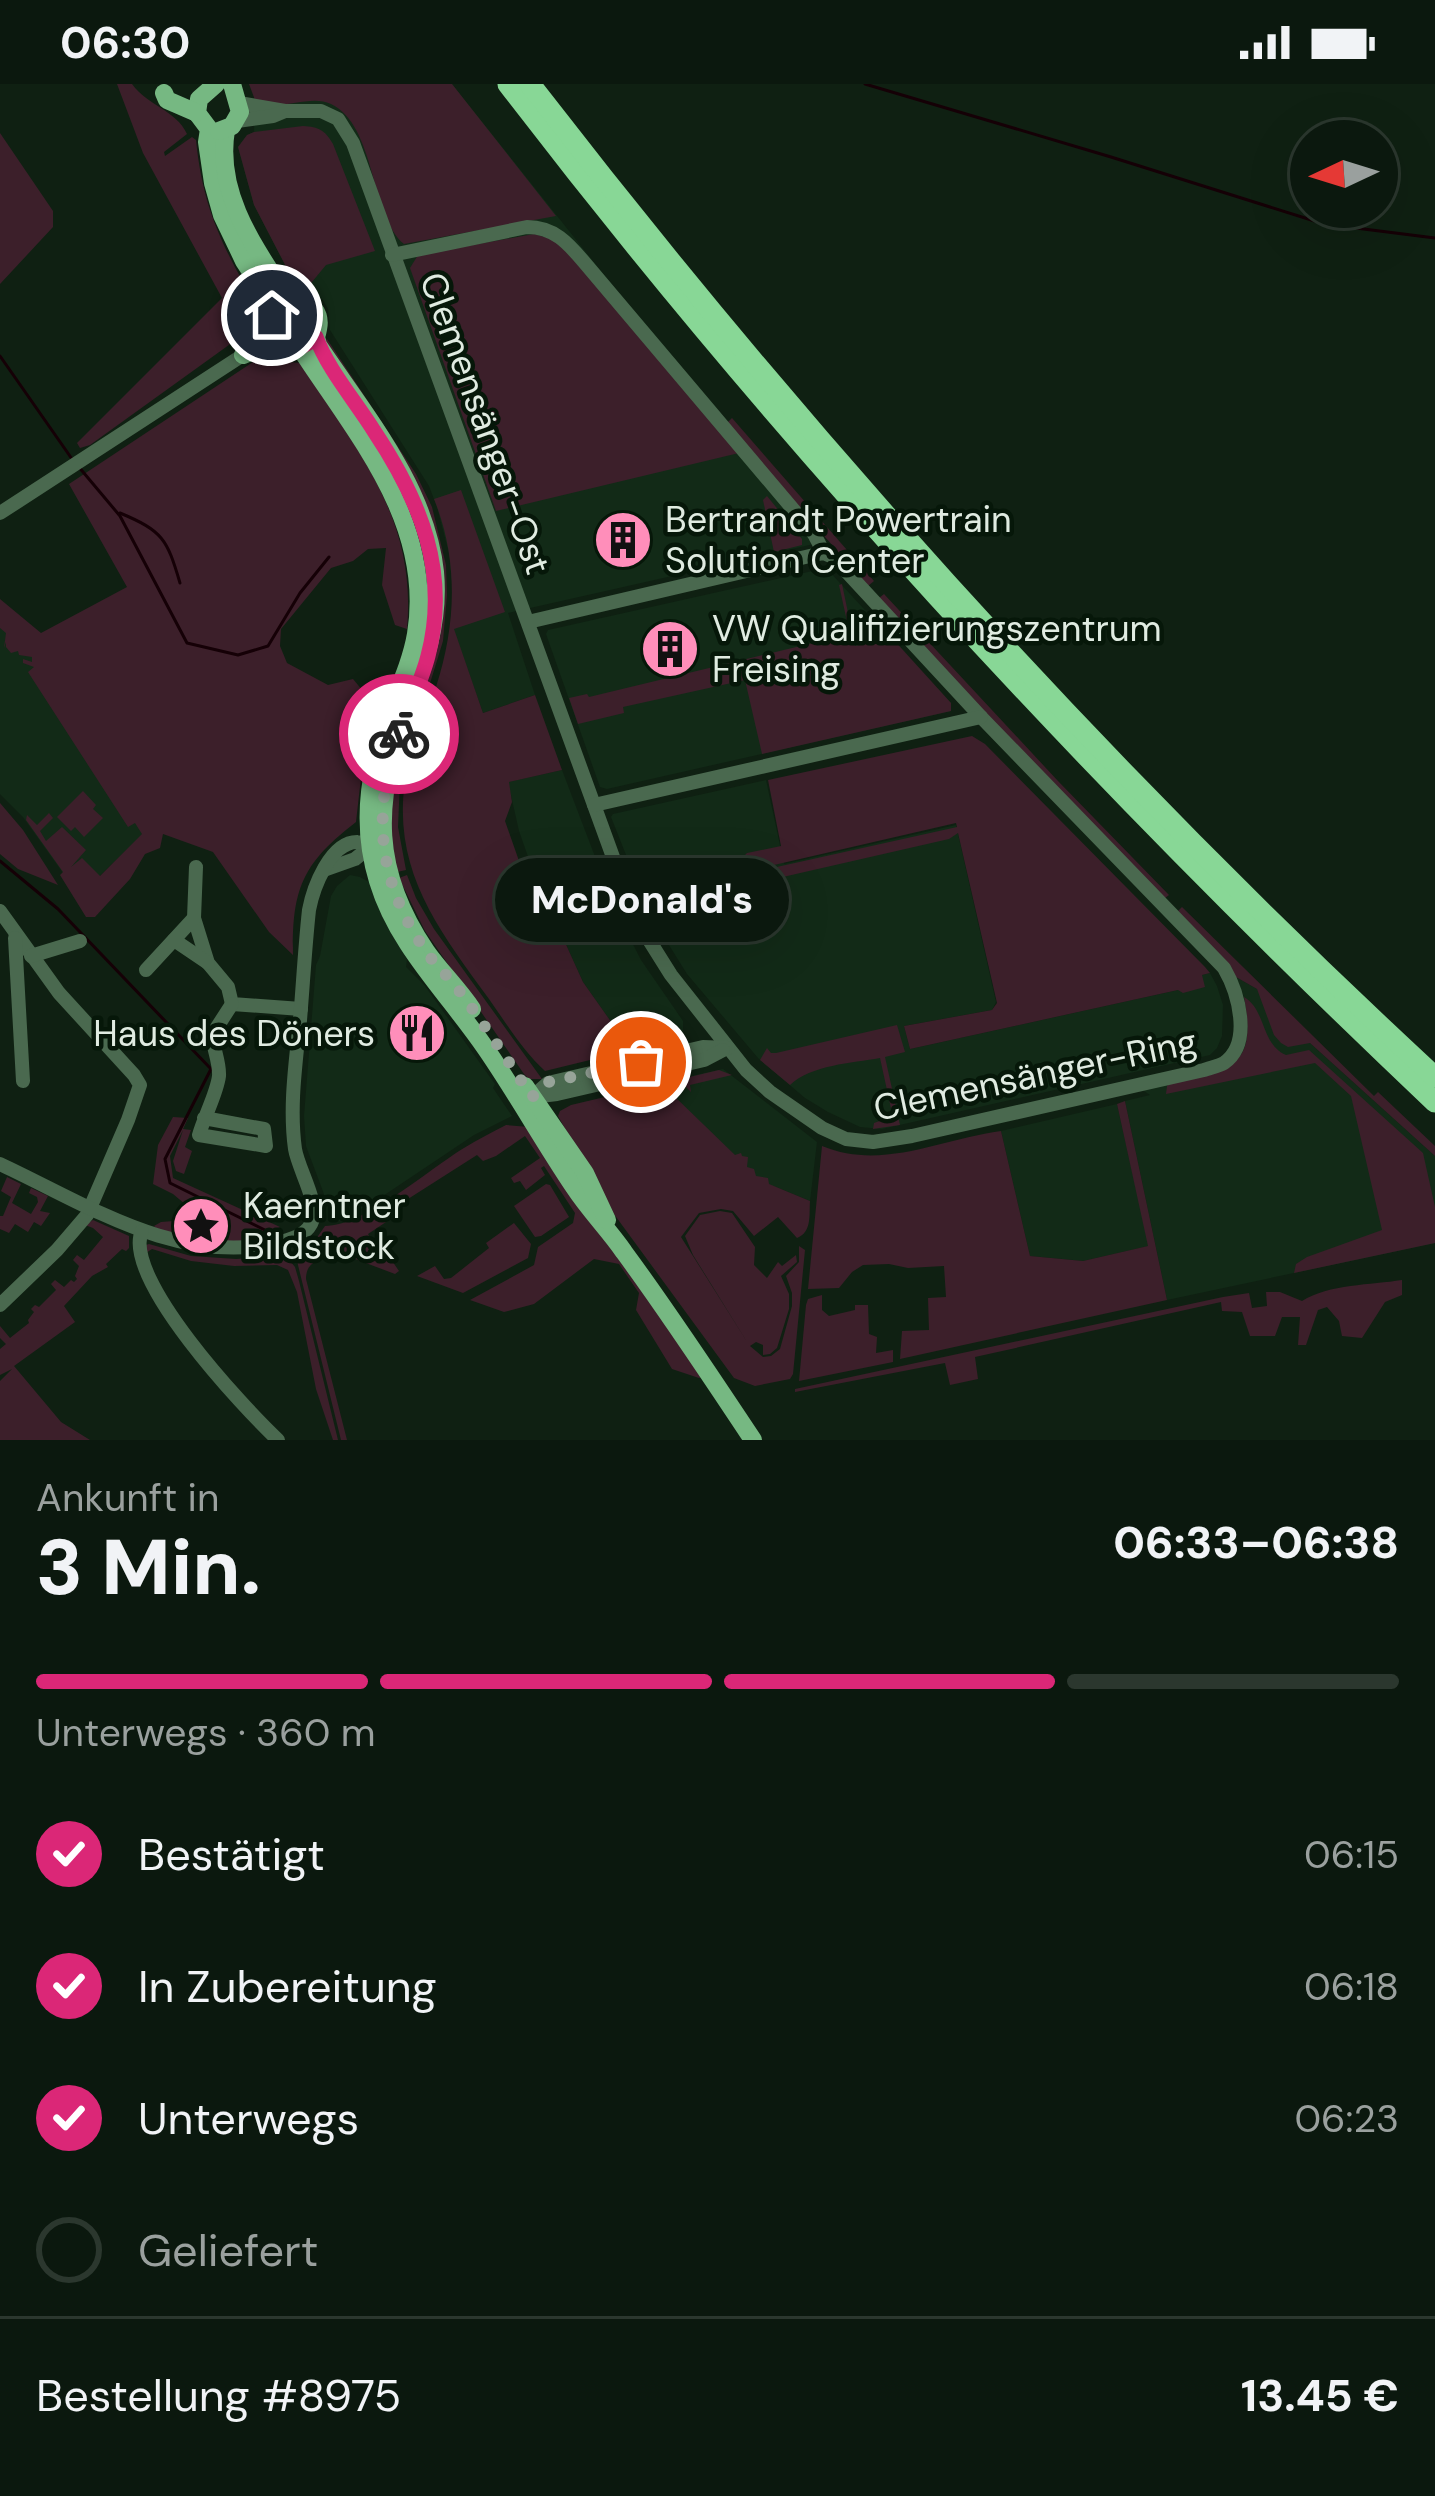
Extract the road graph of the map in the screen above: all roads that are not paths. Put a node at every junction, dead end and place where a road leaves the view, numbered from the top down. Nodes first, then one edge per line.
1 (508, 84) edge
2 (530, 84) edge
3 (158, 88) edge
4 (220, 104) edge
5 (392, 255) junction
6 (278, 319) junction
7 (316, 337) junction
8 (298, 348) junction
9 (243, 355) joint
10 (0, 513) edge
11 (824, 553) junction
12 (526, 617) junction
13 (981, 717) junction
14 (594, 806) junction
15 (376, 846) junction
16 (196, 868) dead end
17 (0, 911) edge
18 (194, 918) junction
19 (15, 932) junction
20 (174, 940) junction
21 (80, 941) dead end
22 (31, 956) junction
23 (208, 963) junction
24 (146, 970) dead end
25 (232, 1004) junction
26 (694, 1005) junction
27 (301, 1009) junction
28 (728, 1048) junction
29 (687, 1050) junction
30 (1435, 1077) edge
31 (23, 1081) dead end
32 (528, 1100) junction
33 (1435, 1102) edge
34 (204, 1118) dead end
35 (0, 1164) edge
36 (90, 1208) junction
37 (142, 1231) junction
38 (0, 1305) edge
39 (278, 1440) edge
40 (753, 1440) edge

1 - 33 highway
2 - 30 highway
3 - 4 main road
4 - 5 street, Clemensänger-Ost
4 - 6 main road
5 - 11 street, Clemensänger-Ost
5 - 12 street, Clemensänger-Ost
6 - 7 main road
6 - 8 main road
6 - 9 main road
7 - 8 main road
7 - 15 main road
8 - 15 main road
9 - 10 street
11 - 12 street
11 - 13 street, Clemensänger-Ring
12 - 14 street, Clemensänger-Ring
13 - 14 street
13 - 28 street, Clemensänger-Ring
14 - 26 street, Clemensänger-Ring
15 - 27 street
15 - 32 main road
16 - 18 street
17 - 19 street
18 - 20 street
18 - 23 street
19 - 22 street
19 - 31 street
20 - 23 street
20 - 24 street
21 - 22 street
22 - 36 street
23 - 25 street
25 - 27 street
25 - 34 street
26 - 28 street, Clemensänger-Ring
26 - 29 street
27 - 37 street
28 - 29 street
28 - 32 street
29 - 32 street
32 - 40 main road
35 - 36 street
36 - 37 street
36 - 38 street
37 - 39 street

